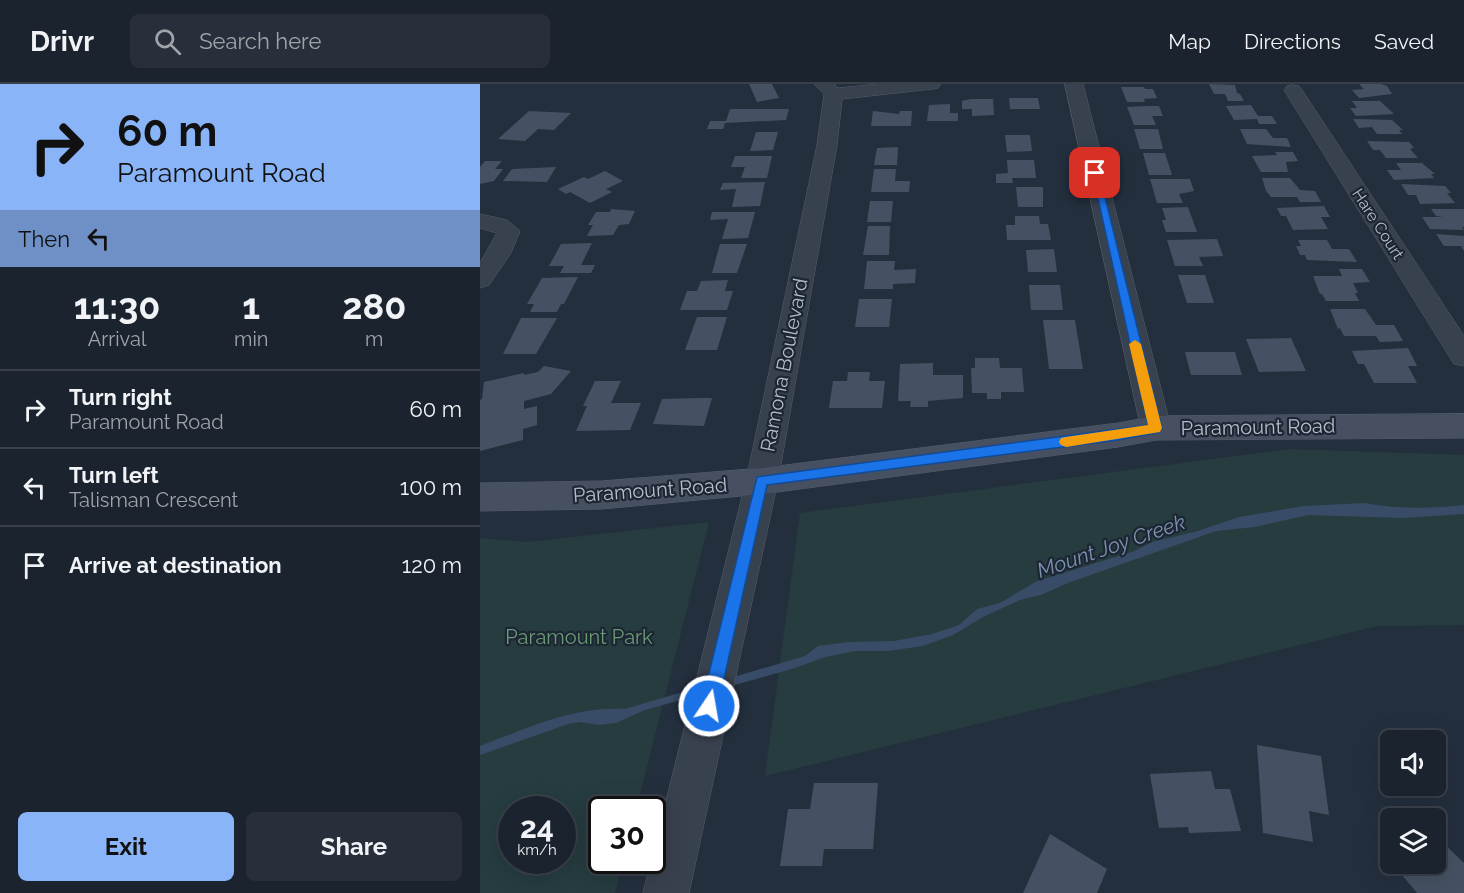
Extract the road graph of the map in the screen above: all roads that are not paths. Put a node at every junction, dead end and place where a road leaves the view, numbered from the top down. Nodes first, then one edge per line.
1 (932, 84) edge
2 (1074, 84) edge
3 (828, 89) edge
4 (1293, 90) dead end
5 (480, 221) edge
6 (480, 280) edge
7 (1464, 357) edge
8 (1464, 426) edge
9 (1156, 428) junction
10 (762, 481) junction
11 (480, 497) edge
12 (666, 893) edge

1 - 3 street
2 - 9 street
3 - 10 street, Ramona Boulevard
4 - 7 street, Hare Court
5 - 6 street
8 - 9 street, Paramount Road
9 - 10 street, Paramount Road
10 - 11 street, Paramount Road
10 - 12 street, Ramona Boulevard

